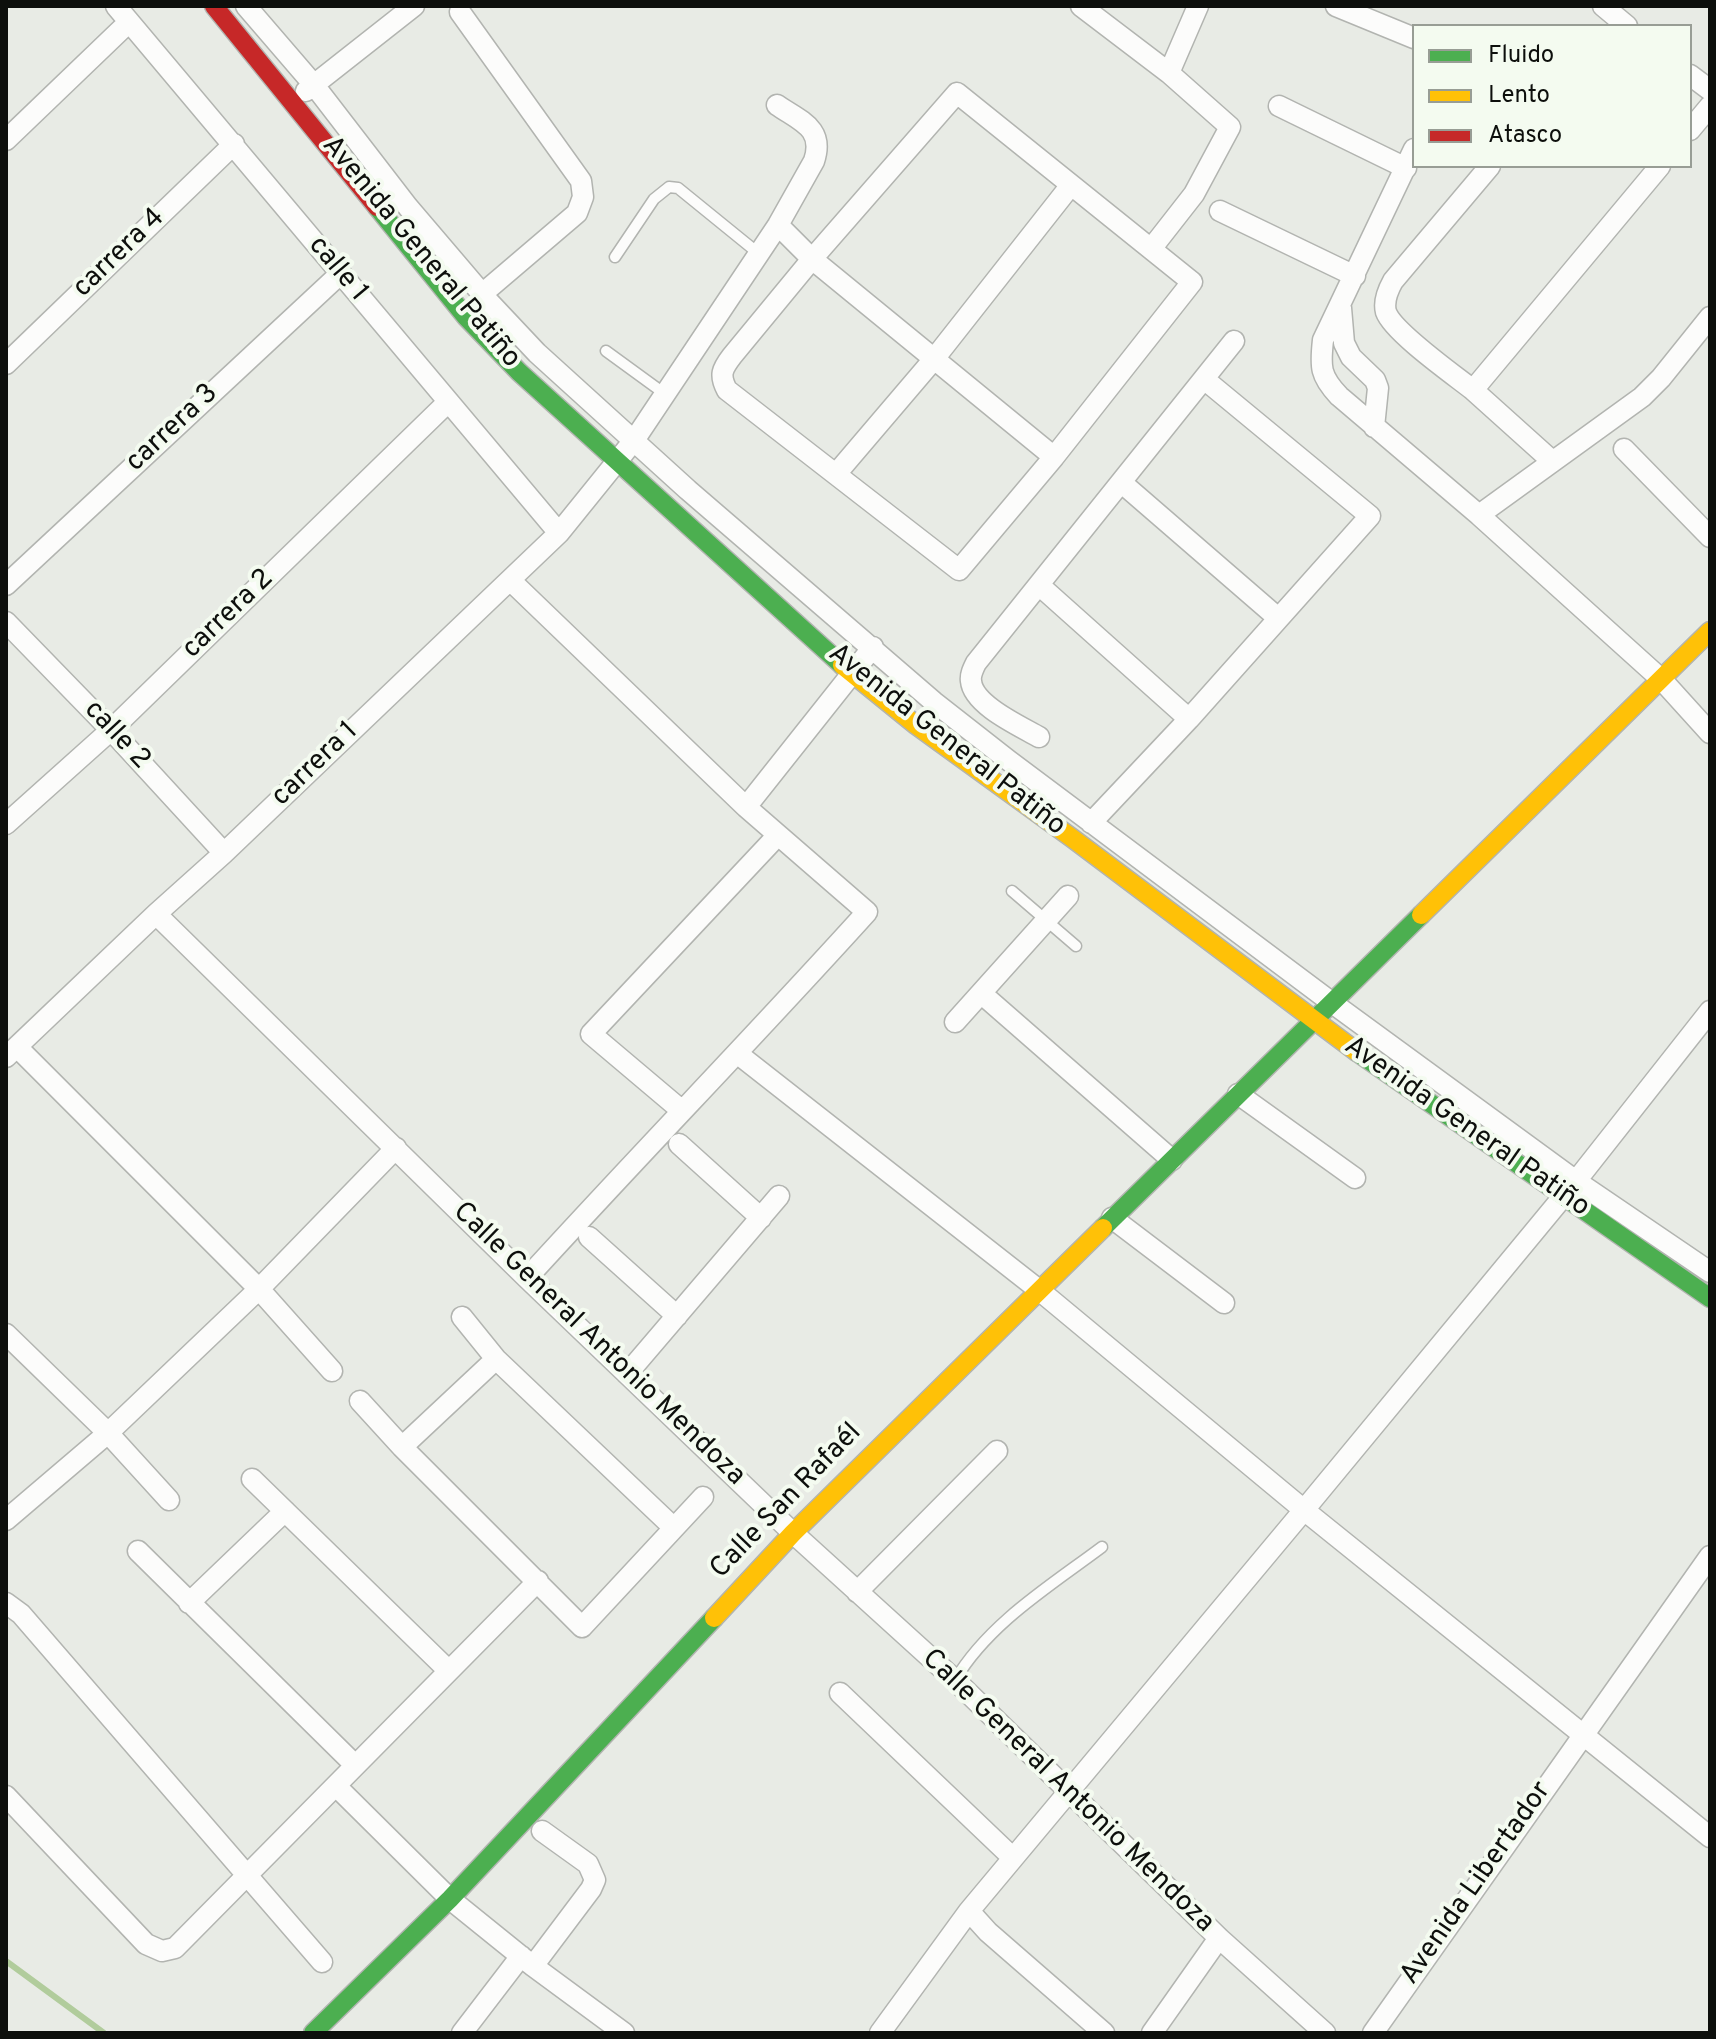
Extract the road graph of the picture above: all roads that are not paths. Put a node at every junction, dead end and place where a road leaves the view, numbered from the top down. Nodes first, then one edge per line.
1 (214, 6) edge
2 (246, 6) edge
3 (414, 6) edge
4 (1081, 6) edge
5 (1198, 6) edge
6 (1336, 6) edge
7 (460, 12) dead end
8 (123, 14) edge
9 (1412, 37) edge
10 (1169, 73) junction
11 (1692, 76) edge
12 (314, 85) junction
13 (1710, 90) edge
14 (293, 100) junction
15 (777, 105) dead end
16 (1279, 106) dead end
17 (1710, 106) edge
18 (1692, 128) edge
19 (6, 140) edge
20 (234, 144) junction
21 (1410, 159) edge
22 (1488, 168) edge
23 (1658, 168) edge
24 (1071, 185) junction
25 (1220, 211) dead end
26 (778, 225) junction
27 (1151, 249) junction
28 (758, 253) junction
29 (615, 257) dead end
30 (812, 259) junction
31 (340, 274) junction
32 (1355, 276) junction
33 (482, 294) junction
34 (1341, 306) junction
35 (1710, 317) edge
36 (1234, 341) dead end
37 (606, 351) dead end
38 (934, 359) junction
39 (6, 364) edge
40 (1204, 379) junction
41 (1473, 390) junction
42 (665, 394) junction
43 (448, 402) junction
44 (1374, 427) junction
45 (635, 439) junction
46 (1624, 449) dead end
47 (1054, 457) junction
48 (1552, 461) junction
49 (615, 462) junction
50 (836, 474) junction
51 (1122, 483) junction
52 (1479, 515) junction
53 (559, 533) junction
54 (1710, 537) edge
55 (510, 580) junction
56 (6, 585) edge
57 (1039, 585) junction
58 (1278, 618) junction
59 (6, 622) edge
60 (1710, 631) edge
61 (873, 647) junction
62 (853, 675) junction
63 (1662, 680) junction
64 (1189, 719) junction
65 (111, 730) junction
66 (1710, 733) edge
67 (1039, 737) dead end
68 (746, 807) junction
69 (1091, 823) junction
70 (6, 824) edge
71 (778, 835) junction
72 (224, 853) junction
73 (1012, 891) dead end
74 (1068, 896) dead end
75 (156, 914) junction
76 (1046, 920) junction
77 (1076, 946) dead end
78 (982, 994) junction
79 (1331, 1002) junction
80 (1710, 1011) edge
81 (1313, 1021) junction
82 (955, 1022) dead end
83 (11, 1052) edge
84 (738, 1054) junction
85 (1238, 1094) junction
86 (681, 1110) junction
87 (679, 1144) dead end
88 (396, 1148) junction
89 (1172, 1160) junction
90 (1355, 1178) dead end
91 (1569, 1188) junction
92 (779, 1196) dead end
93 (761, 1218) junction
94 (1112, 1218) junction
95 (589, 1237) dead end
96 (1710, 1272) edge
97 (527, 1278) junction
98 (259, 1289) junction
99 (1039, 1290) junction
100 (1710, 1298) edge
101 (1224, 1303) dead end
102 (677, 1316) junction
103 (462, 1317) dead end
104 (6, 1334) edge
105 (496, 1359) junction
106 (332, 1371) dead end
107 (627, 1374) junction
108 (360, 1401) dead end
109 (108, 1433) junction
110 (402, 1447) junction
111 (997, 1451) dead end
112 (252, 1479) dead end
113 (703, 1497) dead end
114 (169, 1500) dead end
115 (1304, 1510) junction
116 (285, 1511) junction
117 (6, 1520) edge
118 (674, 1528) junction
119 (793, 1533) junction
120 (1102, 1547) dead end
121 (138, 1551) dead end
122 (1710, 1556) edge
123 (538, 1581) junction
124 (857, 1592) junction
125 (6, 1603) edge
126 (189, 1603) junction
127 (449, 1671) junction
128 (955, 1680) junction
129 (840, 1693) dead end
130 (1581, 1735) junction
131 (355, 1765) junction
132 (336, 1786) junction
133 (1070, 1791) junction
134 (6, 1796) edge
135 (542, 1831) dead end
136 (1710, 1837) edge
137 (1013, 1858) junction
138 (247, 1873) junction
139 (450, 1899) junction
140 (969, 1911) junction
141 (1219, 1938) junction
142 (527, 1961) junction
143 (322, 1962) dead end
144 (884, 2032) edge
145 (313, 2033) edge
146 (462, 2033) edge
147 (624, 2033) edge
148 (1104, 2033) edge
149 (1152, 2033) edge
150 (1325, 2033) edge
151 (1373, 2033) edge

1 - 14 street, Avenida General Patiño
2 - 12 street, Avenida General Patiño
3 - 12 street
4 - 10 street
5 - 10 street
6 - 9 street
7 - 33 street
8 - 19 street
8 - 20 street, calle 1
10 - 27 street
11 - 13 street
12 - 14 street
12 - 33 street, Avenida General Patiño
14 - 49 street, Avenida General Patiño
15 - 26 street, carrera 1
16 - 21 street
17 - 18 street
20 - 31 street, calle 1
20 - 39 street, carrera 4
21 - 32 street
22 - 41 street
23 - 41 street
24 - 27 street
24 - 30 street
24 - 38 street
25 - 32 street
26 - 28 street, carrera 1
26 - 30 street
27 - 47 street
28 - 29 lane
28 - 42 street, carrera 1
30 - 38 street
30 - 50 street
31 - 43 street, calle 1
31 - 56 street, carrera 3
32 - 34 street
33 - 45 street, Avenida General Patiño
34 - 44 street
34 - 44 street
35 - 48 street
36 - 40 street
37 - 42 lane
38 - 47 street
38 - 50 street
40 - 51 street
40 - 58 street
41 - 48 street
42 - 45 street, carrera 1
43 - 53 street, calle 1
43 - 65 street, carrera 2
44 - 52 street
45 - 49 street, carrera 1
45 - 61 street, Avenida General Patiño
46 - 54 street
47 - 50 street
48 - 52 street
49 - 53 street, carrera 1
49 - 62 street, Avenida General Patiño
51 - 57 street
51 - 58 street
52 - 63 street
53 - 55 street, carrera 1
55 - 68 street
55 - 72 street, carrera 1
57 - 64 street
57 - 67 street
58 - 64 street
59 - 65 street, calle 2
60 - 63 street, Calle San Rafaél
61 - 62 street
61 - 69 street, Avenida General Patiño
62 - 68 street
62 - 81 street, Avenida General Patiño
63 - 66 street
63 - 79 street, Calle San Rafaél
64 - 69 street
65 - 70 street, carrera 2
65 - 72 street, calle 2
68 - 71 street
69 - 79 street, Avenida General Patiño
71 - 84 street
71 - 86 street
72 - 75 street, carrera 1
73 - 76 lane
74 - 76 street
75 - 83 street, carrera 1
75 - 88 street, Calle General Antonio Mendoza
76 - 77 lane
76 - 78 street
78 - 82 street
78 - 89 street
79 - 81 street, Calle San Rafaél
79 - 91 street, Avenida General Patiño
80 - 91 street
81 - 85 street, Calle San Rafaél
81 - 91 street, Avenida General Patiño
83 - 98 street
84 - 86 street
84 - 99 street
85 - 89 street, Calle San Rafaél
85 - 90 street
86 - 97 street
87 - 93 street
88 - 97 street, Calle General Antonio Mendoza
88 - 98 street
89 - 94 street, Calle San Rafaél
91 - 96 street, Avenida General Patiño
91 - 100 street, Avenida General Patiño
91 - 115 street
92 - 93 street
93 - 102 street
94 - 99 street, Calle San Rafaél
94 - 101 street
95 - 102 street
97 - 107 street, Calle General Antonio Mendoza
98 - 106 street
98 - 109 street
99 - 115 street
99 - 119 street, Calle San Rafaél
102 - 107 street
103 - 105 street
104 - 109 street
105 - 110 street
105 - 118 street
107 - 119 street, Calle General Antonio Mendoza
108 - 110 street
109 - 114 street
109 - 117 street
110 - 123 street
111 - 124 street
112 - 116 street
113 - 118 street
115 - 130 street
115 - 133 street
116 - 126 street
116 - 127 street
118 - 123 street
119 - 124 street, Calle General Antonio Mendoza
119 - 139 street, Calle San Rafaél
120 - 128 lane
121 - 126 street
122 - 130 street, Avenida Libertador
123 - 127 street
124 - 128 street, Calle General Antonio Mendoza
125 - 138 street
126 - 131 street
127 - 131 street
128 - 133 street, Calle General Antonio Mendoza
129 - 137 street
130 - 136 street
130 - 151 street, Avenida Libertador
131 - 132 street
132 - 138 street
132 - 139 street
133 - 137 street
133 - 141 street, Calle General Antonio Mendoza
134 - 138 street
135 - 142 street
137 - 140 street
138 - 143 street
139 - 142 street
139 - 145 street, Calle San Rafaél
140 - 144 street
140 - 148 street
141 - 149 street
141 - 150 street, Calle General Antonio Mendoza
142 - 146 street
142 - 147 street

